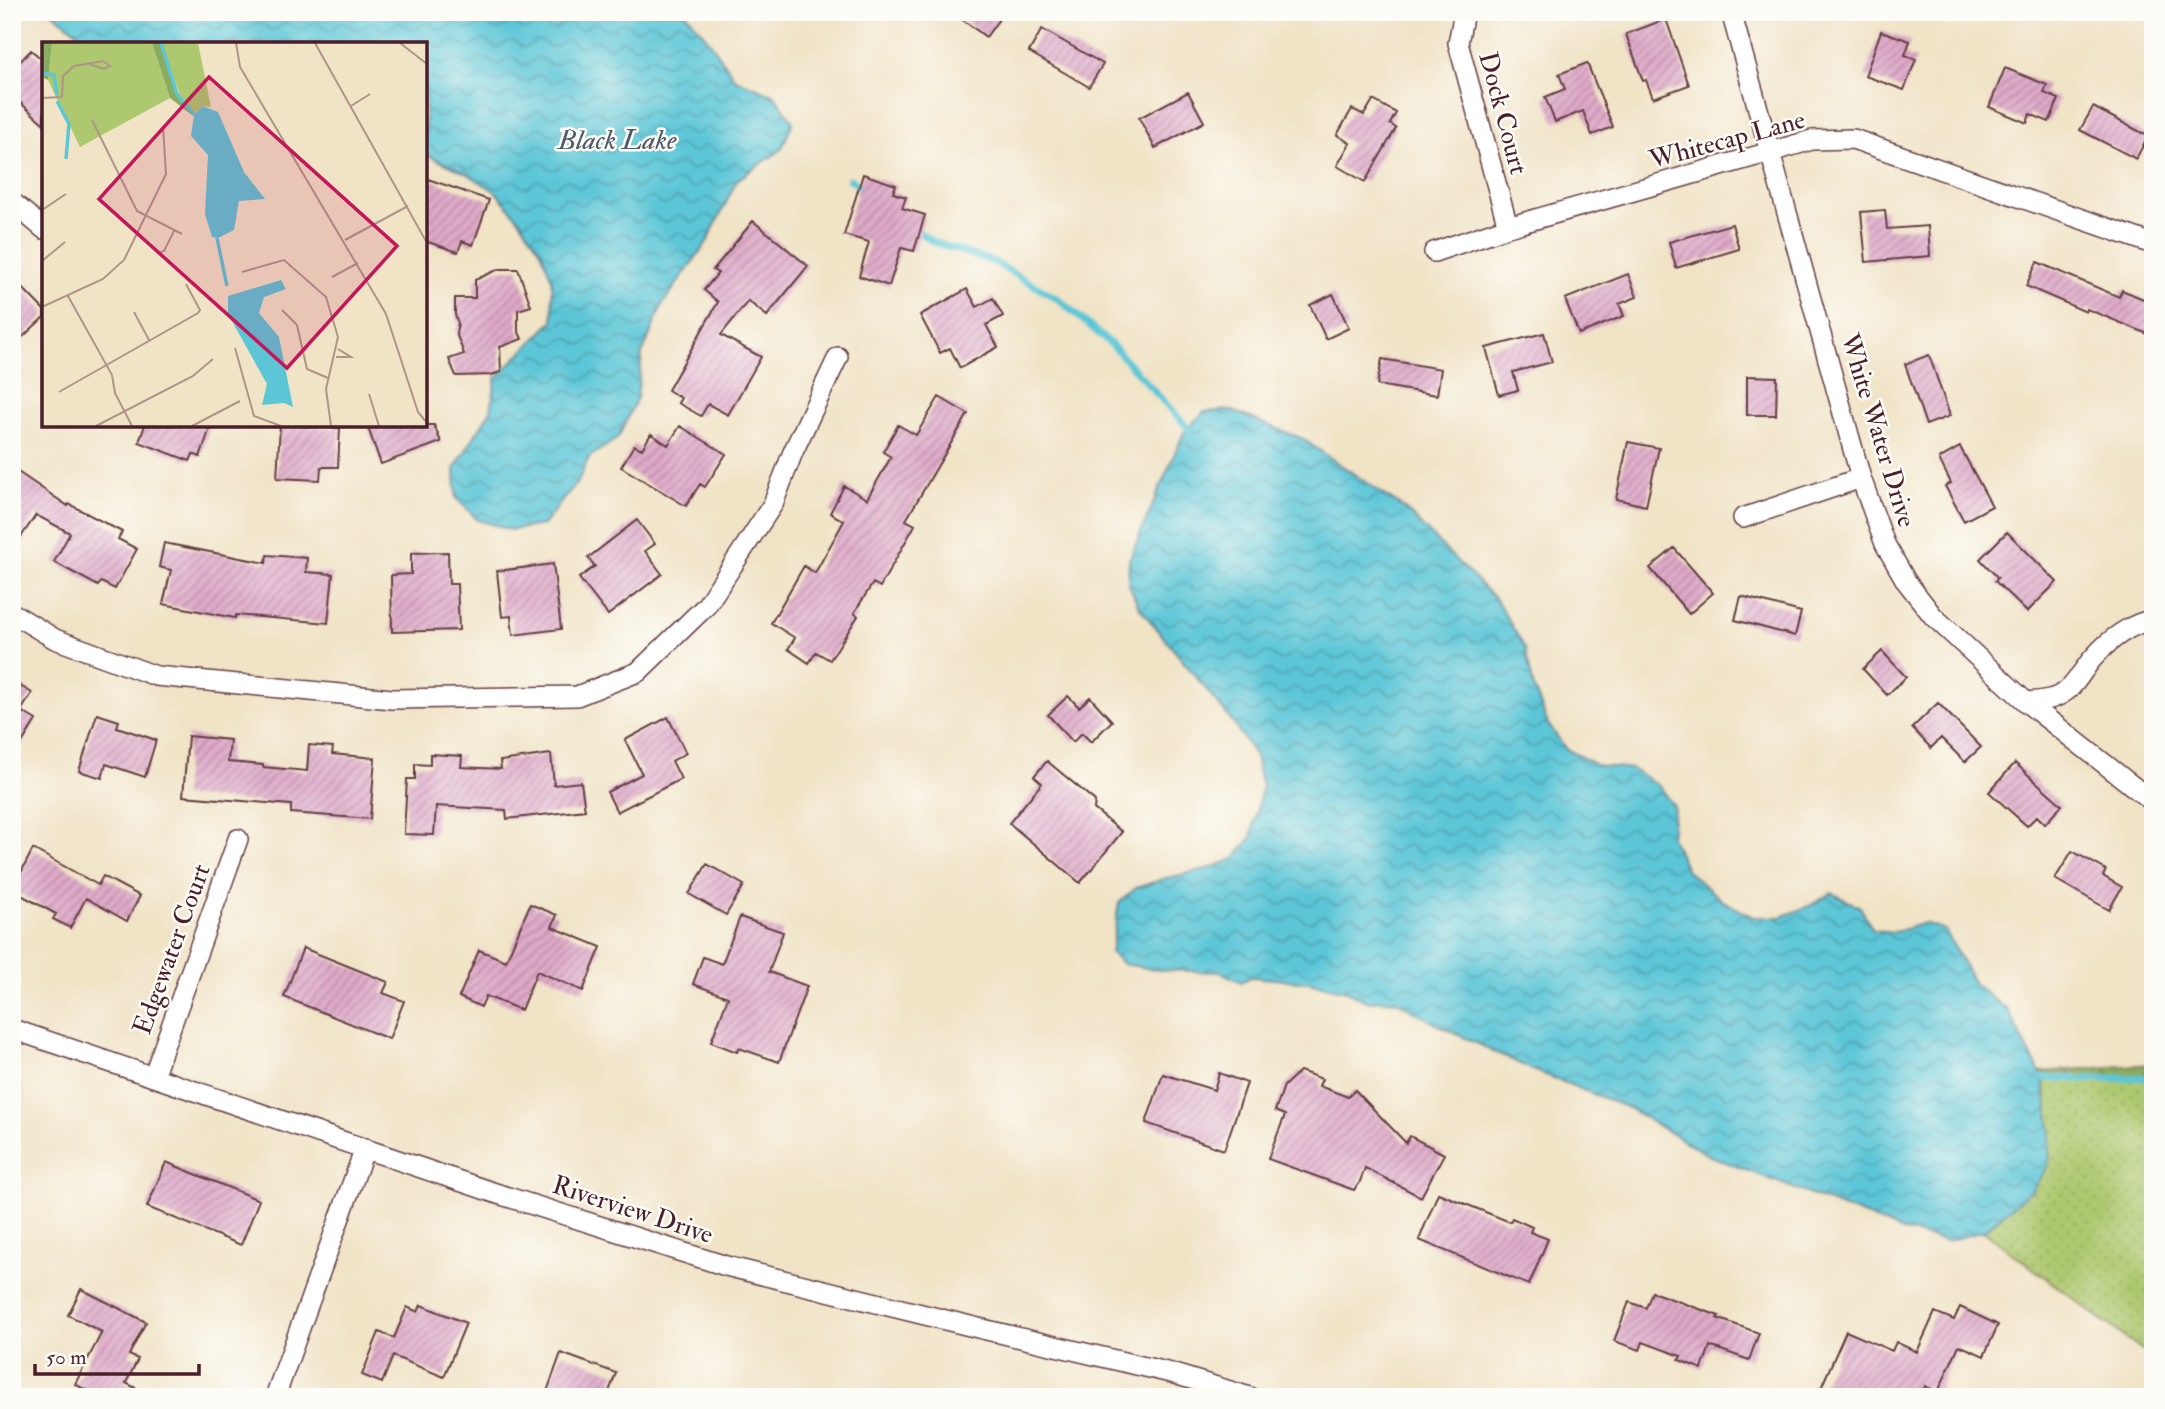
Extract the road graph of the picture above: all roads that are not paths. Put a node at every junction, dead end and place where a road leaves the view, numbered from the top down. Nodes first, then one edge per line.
1 (1464, 12) edge
2 (1731, 12) edge
3 (1772, 153) junction
4 (12, 202) edge
5 (42, 227) edge
6 (1508, 227) junction
7 (2153, 244) edge
8 (1434, 251) dead end
9 (838, 357) dead end
10 (1861, 478) junction
11 (1743, 518) dead end
12 (12, 613) edge
13 (2153, 620) edge
14 (2026, 702) junction
15 (2153, 802) edge
16 (238, 839) dead end
17 (12, 1029) edge
18 (153, 1077) junction
19 (365, 1148) junction
20 (275, 1397) edge
21 (1250, 1397) edge

1 - 6 street, Dock Court
2 - 3 street, White Water Drive
3 - 6 street, Whitecap Lane
3 - 7 street, Whitecap Lane
3 - 10 street, White Water Drive
4 - 5 street
6 - 8 street, Whitecap Lane
9 - 12 street
10 - 11 street
10 - 14 street, White Water Drive
13 - 14 street
14 - 15 street, White Water Drive
16 - 18 street, Edgewater Court
17 - 18 street, Riverview Drive
18 - 19 street, Riverview Drive
19 - 20 street
19 - 21 street, Riverview Drive

